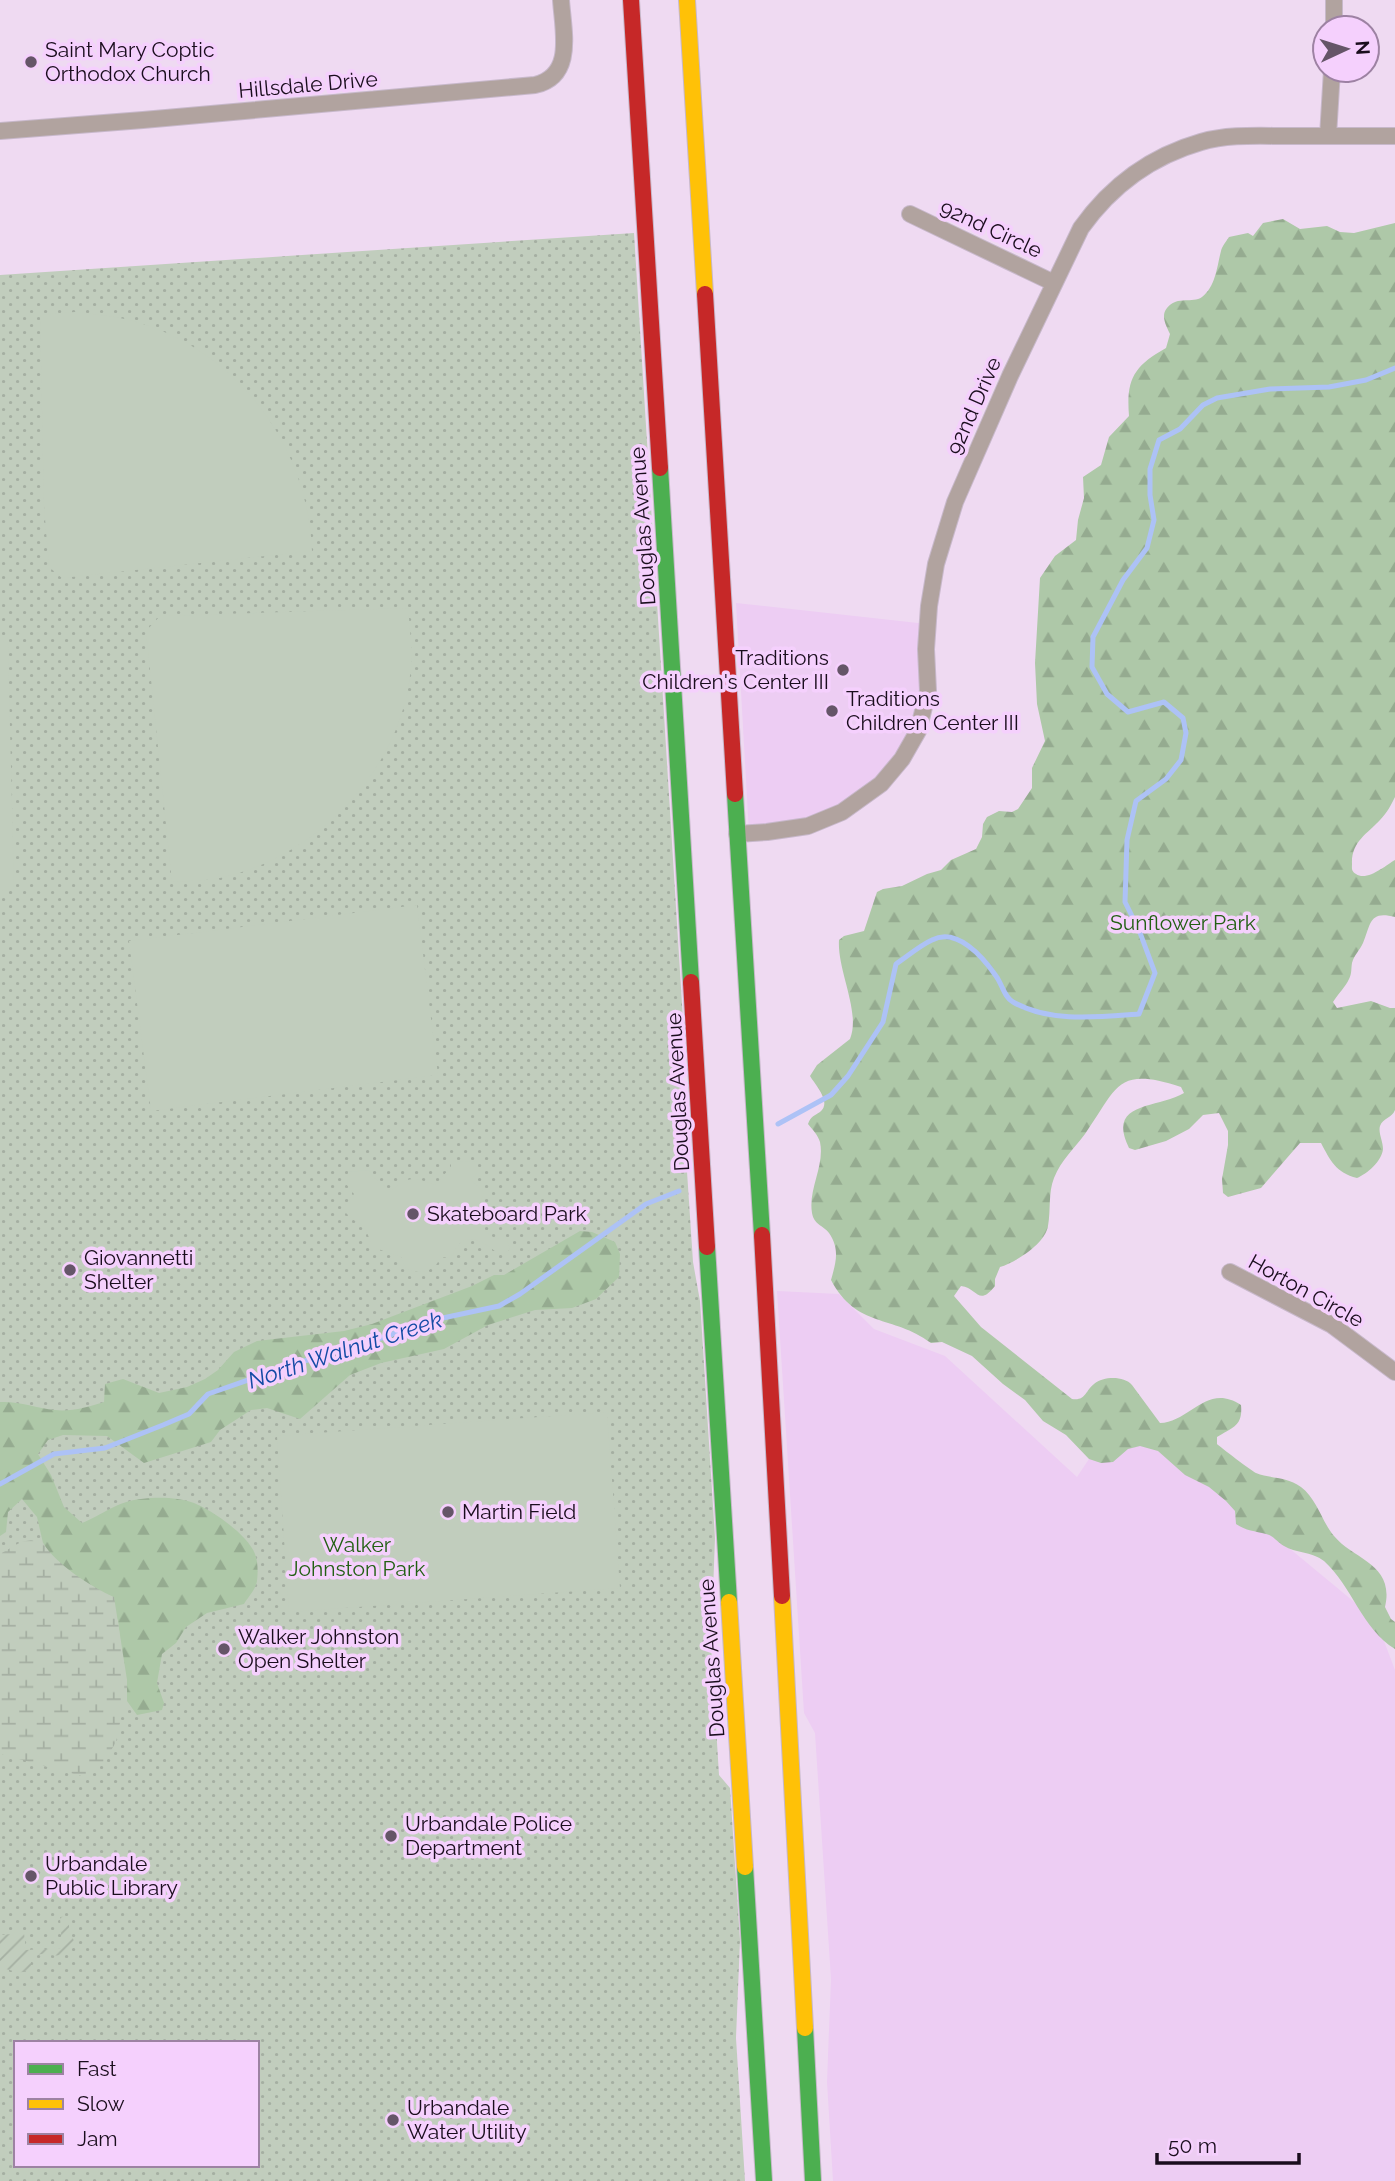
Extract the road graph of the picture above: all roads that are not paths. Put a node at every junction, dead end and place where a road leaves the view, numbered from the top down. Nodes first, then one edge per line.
1 (561, 0) edge
2 (631, 0) edge
3 (687, 0) edge
4 (1331, 84) edge
5 (0, 131) edge
6 (1328, 136) junction
7 (1395, 136) edge
8 (909, 215) dead end
9 (1055, 282) junction
10 (737, 834) junction
11 (1230, 1272) dead end
12 (1395, 1372) edge
13 (764, 2181) edge
14 (813, 2181) edge

1 - 5 street, Hillsdale Drive
2 - 13 main road, Douglas Avenue
3 - 10 main road
4 - 6 street
6 - 7 street, 92nd Drive
6 - 9 street, 92nd Drive
8 - 9 street, 92nd Circle
9 - 10 street, 92nd Drive
10 - 14 main road
11 - 12 street, Horton Circle

